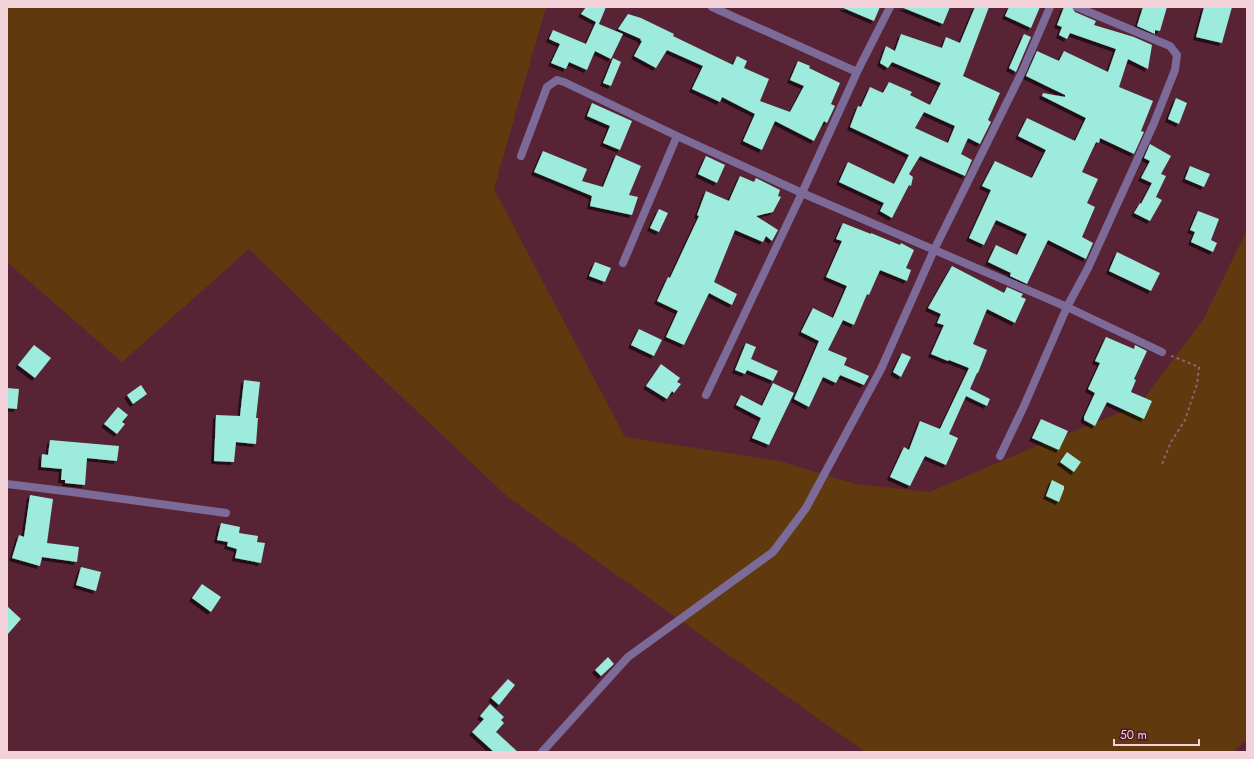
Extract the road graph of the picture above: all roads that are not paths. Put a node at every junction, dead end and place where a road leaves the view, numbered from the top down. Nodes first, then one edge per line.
1 (712, 7) edge
2 (890, 7) edge
3 (1050, 7) edge
4 (1076, 7) edge
5 (857, 72) junction
6 (677, 136) junction
7 (521, 156) dead end
8 (802, 193) junction
9 (934, 250) junction
10 (623, 263) dead end
11 (1067, 307) junction
12 (1162, 352) road end
13 (706, 395) dead end
14 (1000, 456) dead end
15 (7, 484) edge
16 (226, 513) dead end
17 (542, 752) edge

1 - 5 street
2 - 5 street
3 - 9 street
4 - 11 street
5 - 8 street
6 - 7 street
6 - 8 street
6 - 10 street
8 - 9 street
8 - 13 street
9 - 11 street
9 - 17 street
11 - 12 street
11 - 14 street
15 - 16 street

